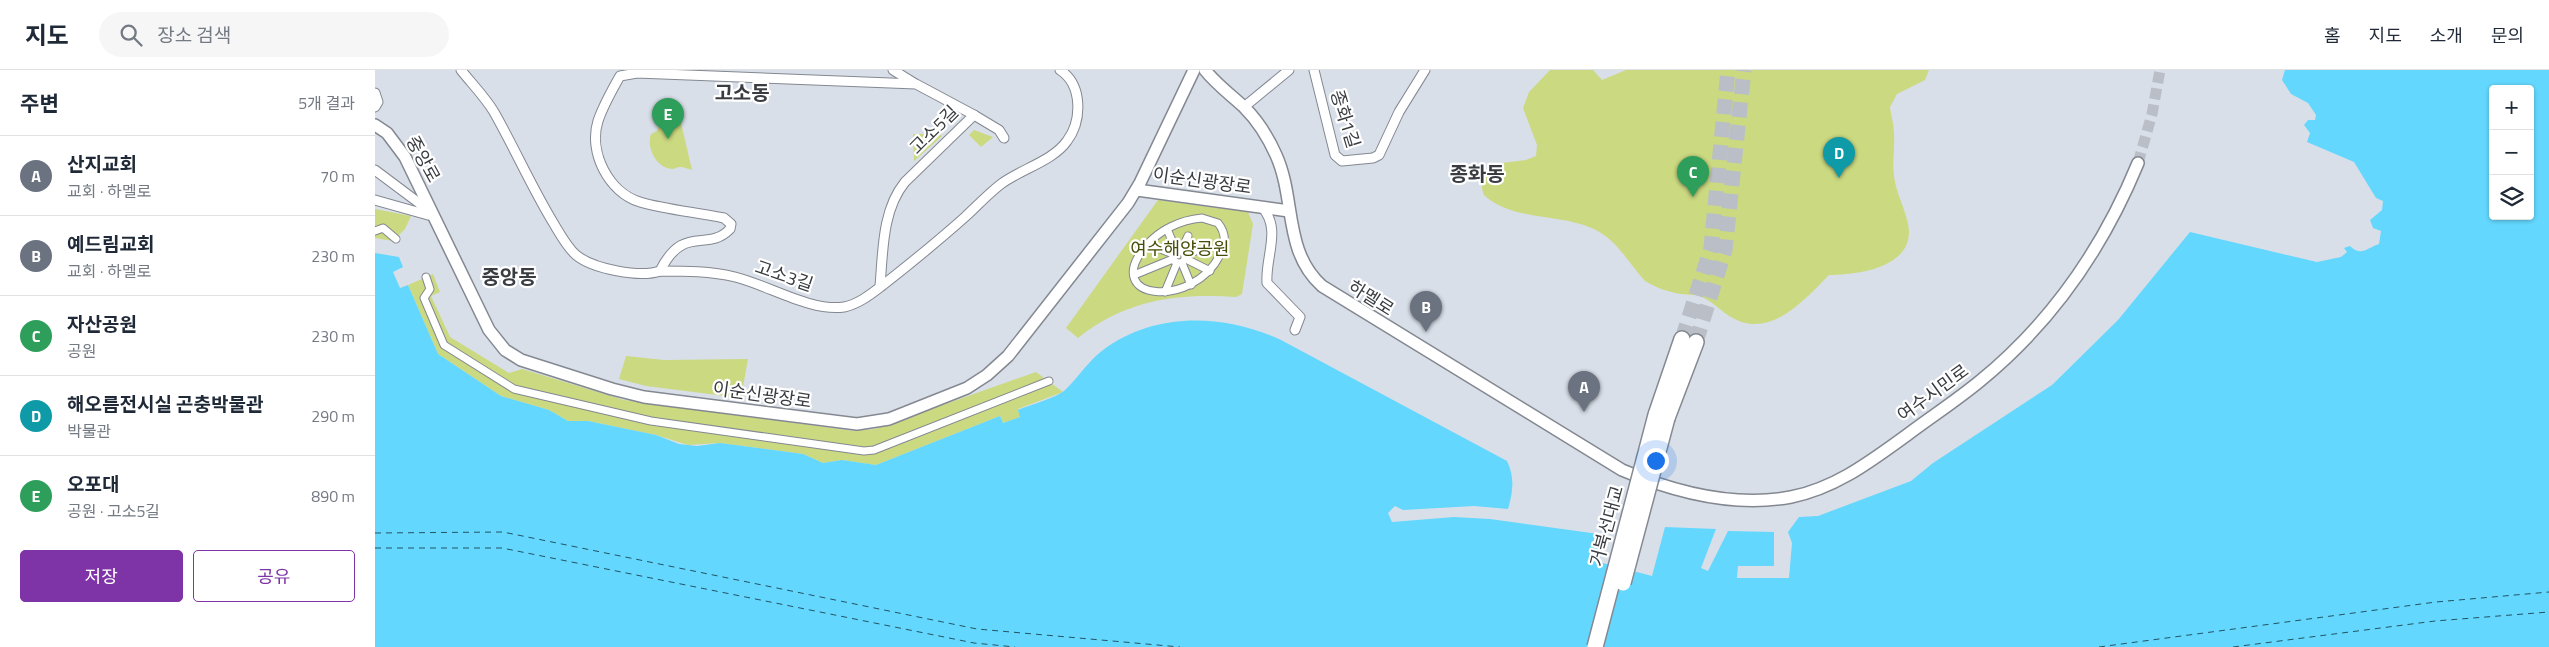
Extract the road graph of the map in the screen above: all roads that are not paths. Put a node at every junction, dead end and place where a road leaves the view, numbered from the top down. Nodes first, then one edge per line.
1 (461, 70) edge
2 (893, 70) edge
3 (1060, 70) edge
4 (1193, 70) edge
5 (1205, 70) edge
6 (1289, 70) edge
7 (1314, 70) edge
8 (1425, 70) edge
9 (915, 84) junction
10 (375, 94) edge
11 (1244, 107) junction
12 (375, 108) edge
13 (973, 115) junction
14 (375, 124) edge
15 (1005, 138) dead end
16 (2138, 163) tunnel mouth
17 (375, 170) edge
18 (1137, 190) junction
19 (375, 200) edge
20 (1262, 207) junction
21 (1289, 211) junction
22 (433, 217) junction
23 (1167, 229) junction
24 (375, 231) edge
25 (1188, 236) dead end
26 (396, 239) dead end
27 (1148, 244) junction
28 (1195, 251) dead end
29 (1179, 257) junction
30 (660, 270) junction
31 (1210, 271) junction
32 (1135, 275) junction
33 (426, 277) dead end
34 (1191, 285) junction
35 (880, 286) junction
36 (1165, 292) junction
37 (1295, 330) dead end
38 (1689, 341) tunnel mouth
39 (1049, 382) dead end
40 (1661, 417) junction
41 (1654, 483) joint
42 (1595, 647) edge
43 (1605, 647) edge

1 - 30 street, 고소3길
2 - 9 street
3 - 35 street, 고소3길
4 - 18 street, 이순신광장로
5 - 11 street, 하멜로
6 - 11 street
7 - 8 street, 종화1길
9 - 13 street, 고소5길
9 - 30 street, 고소5길
10 - 12 street
11 - 21 street, 하멜로
13 - 15 street
13 - 35 street, 고소5길
14 - 22 street, 중앙로
16 - 41 street, 여수시민로
17 - 22 street
18 - 20 street, 이순신광장로
18 - 22 street, 이순신광장로
19 - 22 street
20 - 21 street, 이순신광장로
20 - 37 street
21 - 41 street, 하멜로
23 - 27 street
23 - 29 street
23 - 31 street
24 - 26 street
25 - 29 street
27 - 29 street
27 - 32 street
28 - 29 street
29 - 31 street
29 - 32 street
29 - 34 street
29 - 36 street
30 - 35 street, 고소3길
31 - 34 street
32 - 36 street
33 - 39 street
34 - 36 street
38 - 40 main road
40 - 42 main road, 거북선대교, bridge
40 - 43 main road, 거북선대교, bridge

